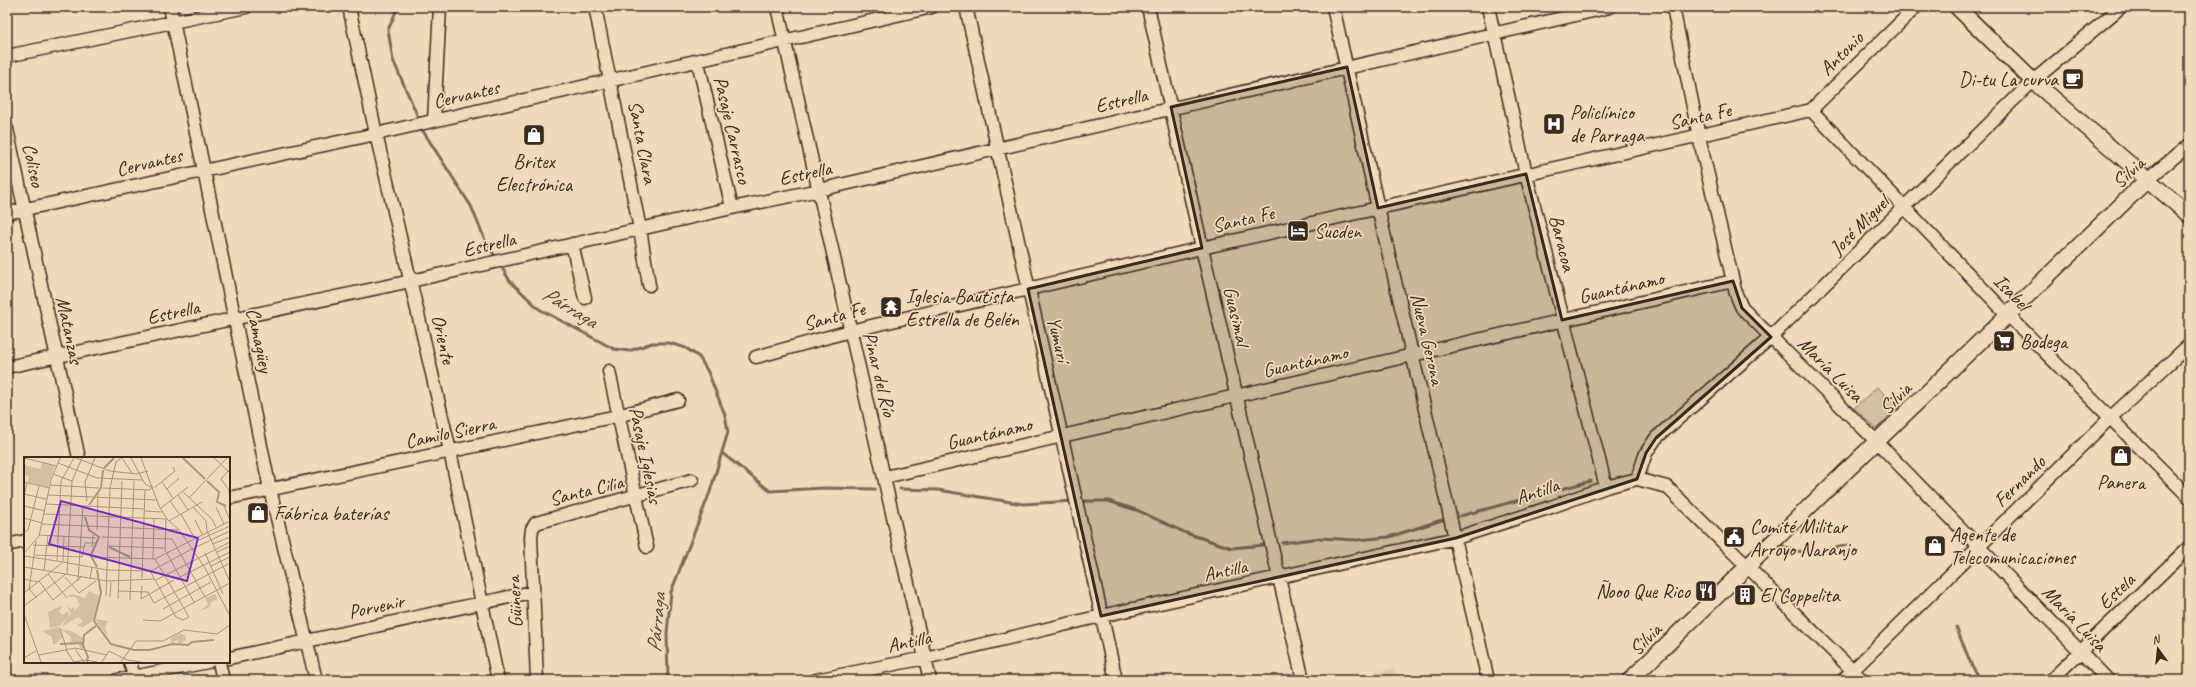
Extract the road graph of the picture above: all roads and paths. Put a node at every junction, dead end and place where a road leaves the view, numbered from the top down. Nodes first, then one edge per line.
1 (170, 7) edge
2 (246, 7) edge
3 (349, 7) edge
4 (440, 7) edge
5 (595, 7) edge
6 (777, 7) edge
7 (932, 7) edge
8 (966, 7) edge
9 (1148, 7) edge
10 (1333, 7) edge
11 (1488, 7) edge
12 (1610, 7) edge
13 (1673, 7) edge
14 (1916, 7) edge
15 (1957, 7) edge
16 (2121, 7) edge
17 (173, 22) junction
18 (1494, 33) junction
19 (784, 42) junction
20 (7, 56) edge
21 (698, 62) junction
22 (1347, 67) junction
23 (611, 80) junction
24 (2033, 81) junction
25 (1171, 107) junction
26 (1811, 110) junction
27 (430, 121) junction
28 (7, 129) edge
29 (376, 134) junction
30 (1698, 136) junction
31 (2189, 145) edge
32 (996, 148) junction
33 (203, 170) junction
34 (1526, 174) junction
35 (2148, 180) junction
36 (819, 190) junction
37 (1903, 207) junction
38 (732, 208) junction
39 (1378, 208) junction
40 (24, 210) junction
41 (7, 213) edge
42 (2189, 215) edge
43 (640, 229) junction
44 (572, 244) junction
45 (1202, 248) junction
46 (411, 281) junction
47 (1733, 281) junction
48 (649, 285) dead end
49 (1028, 290) junction
50 (585, 298) dead end
51 (2007, 314) junction
52 (236, 318) junction
53 (1562, 320) junction
54 (850, 331) junction
55 (1771, 338) junction
56 (2189, 345) edge
57 (1413, 355) junction
58 (56, 356) junction
59 (756, 357) dead end
60 (7, 367) edge
61 (609, 371) dead end
62 (1237, 396) junction
63 (678, 400) dead end
64 (617, 416) junction
65 (2110, 418) junction
66 (1062, 436) junction
67 (1878, 443) junction
68 (450, 452) junction
69 (79, 457) edge
70 (885, 477) junction
71 (1637, 479) junction
72 (692, 480) dead end
73 (1606, 487) junction
74 (270, 489) junction
75 (635, 497) junction
76 (2189, 497) edge
77 (230, 498) edge
78 (536, 523) joint
79 (1456, 538) junction
80 (24, 541) edge
81 (7, 545) edge
82 (647, 547) dead end
83 (2189, 547) edge
84 (1980, 548) junction
85 (1746, 567) junction
86 (1279, 577) junction
87 (532, 592) junction
88 (482, 602) junction
89 (1101, 616) junction
90 (307, 640) junction
91 (2080, 652) junction
92 (230, 658) edge
93 (925, 658) junction
94 (130, 663) edge
95 (203, 663) edge
96 (218, 663) edge
97 (1853, 671) junction
98 (135, 678) edge
99 (118, 680) edge
100 (223, 680) edge
101 (316, 680) edge
102 (498, 680) edge
103 (537, 680) edge
104 (816, 680) edge
105 (930, 680) edge
106 (1116, 680) edge
107 (1303, 680) edge
108 (1488, 680) edge
109 (1630, 680) edge
110 (1844, 680) edge
111 (1862, 680) edge
112 (2051, 680) edge
113 (2108, 680) edge

1 - 17 street, Camagüey
2 - 17 street
3 - 29 street, Oriente
4 - 27 street
5 - 23 street, Santa Clara
6 - 19 street, Pinar del Río
7 - 19 street, Cervantes
8 - 32 street, Yumurí
9 - 25 street, Guasimal
10 - 22 street, Nueva Gerona
11 - 18 street, Baracoa
12 - 18 street, Estrella
13 - 30 street, María Luisa
14 - 26 street, Antonio
15 - 24 main road
16 - 24 street, José Miguel
17 - 20 street
17 - 33 street, Camagüey
18 - 22 street, Estrella
18 - 34 street, Baracoa
19 - 21 street, Cervantes
19 - 36 street, Pinar del Río
21 - 23 street, Cervantes
21 - 38 street, Pasaje Carrasco
22 - 25 street, Estrella
22 - 39 street, Nueva Gerona
23 - 27 street, Cervantes
23 - 43 street, Santa Clara
24 - 35 main road
24 - 37 street, José Miguel
25 - 32 street, Estrella
25 - 45 street, Guasimal
26 - 30 street, Santa Fe
26 - 37 street, Isabel
27 - 29 street, Cervantes
28 - 40 street, Coliseo
29 - 33 street, Cervantes
29 - 46 street, Oriente
30 - 34 street, Santa Fe
30 - 47 street, María Luisa
31 - 35 street, Silvia
32 - 36 street, Estrella
32 - 49 street, Yumurí
33 - 40 street, Cervantes
33 - 52 street, Camagüey
34 - 39 street, Santa Fe
34 - 53 street, Baracoa
35 - 42 main road
35 - 51 main road, Silvia
36 - 38 street, Estrella
36 - 54 street, Pinar del Río
37 - 51 street, Isabel
37 - 55 street, José Miguel
38 - 43 street, Estrella
39 - 45 street, Santa Fe
39 - 57 street, Nueva Gerona
40 - 41 street, Cervantes
40 - 58 street, Matanzas
43 - 44 street, Estrella
43 - 48 street, Santa Clara
44 - 46 street, Estrella
44 - 50 street
45 - 49 street, Santa Fe
45 - 62 street, Guasimal
46 - 52 street, Estrella
46 - 68 street, Oriente
47 - 53 street, Guantánamo
47 - 55 street, María Luisa
49 - 54 street, Santa Fe
49 - 66 street, Yumurí
51 - 65 street, Isabel
51 - 67 main road, Silvia
52 - 58 street, Estrella
52 - 74 street, Camagüey
53 - 57 street, Guantánamo
53 - 73 street, Baracoa
54 - 59 street, Santa Fe
54 - 70 street, Pinar del Río
55 - 67 street, María Luisa
55 - 71 street, José Miguel
56 - 65 street, Fernando
57 - 62 street, Guantánamo
57 - 79 street, Nueva Gerona
58 - 60 street, Estrella
58 - 69 street, Matanzas
61 - 64 street, Pasaje Iglesias
62 - 66 street, Guantánamo
62 - 86 street, Guasimal
63 - 64 street, Camilo Sierra
64 - 68 street, Camilo Sierra
64 - 75 street, Pasaje Iglesias
65 - 76 street, Isabel
65 - 84 street, Fernando
66 - 70 street, Guantánamo
66 - 89 street, Yumurí
67 - 84 street, María Luisa
67 - 85 main road, Silvia
68 - 74 street, Camilo Sierra
68 - 88 street, Oriente
70 - 93 street, Pinar del Río
71 - 73 street, Antilla
71 - 85 street
72 - 75 street, Santa Cilia
73 - 79 street, Antilla
74 - 77 street, Camilo Sierra
74 - 90 street, Camagüey
75 - 78 street, Santa Cilia
75 - 82 street, Pasaje Iglesias
78 - 87 street, Güinera
79 - 86 street, Antilla
79 - 108 street, Nueva Gerona
80 - 81 street
83 - 91 street, Estela
84 - 91 street, María Luisa
84 - 97 street, Fernando
85 - 97 street
85 - 109 main road, Silvia
86 - 89 street, Antilla
86 - 107 street, Guasimal
87 - 88 street, Porvenir
87 - 103 street, Güinera
88 - 90 street, Porvenir
88 - 102 street, Oriente
89 - 93 street, Antilla
89 - 106 street, Yumurí
90 - 92 street, Porvenir
90 - 101 street, Camagüey
91 - 112 street, Estela
91 - 113 street, María Luisa
93 - 104 street, Antilla
93 - 105 street, Pinar del Río
94 - 98 street
95 - 98 street
96 - 100 street
97 - 110 street, Fernando
97 - 111 street
98 - 99 street

